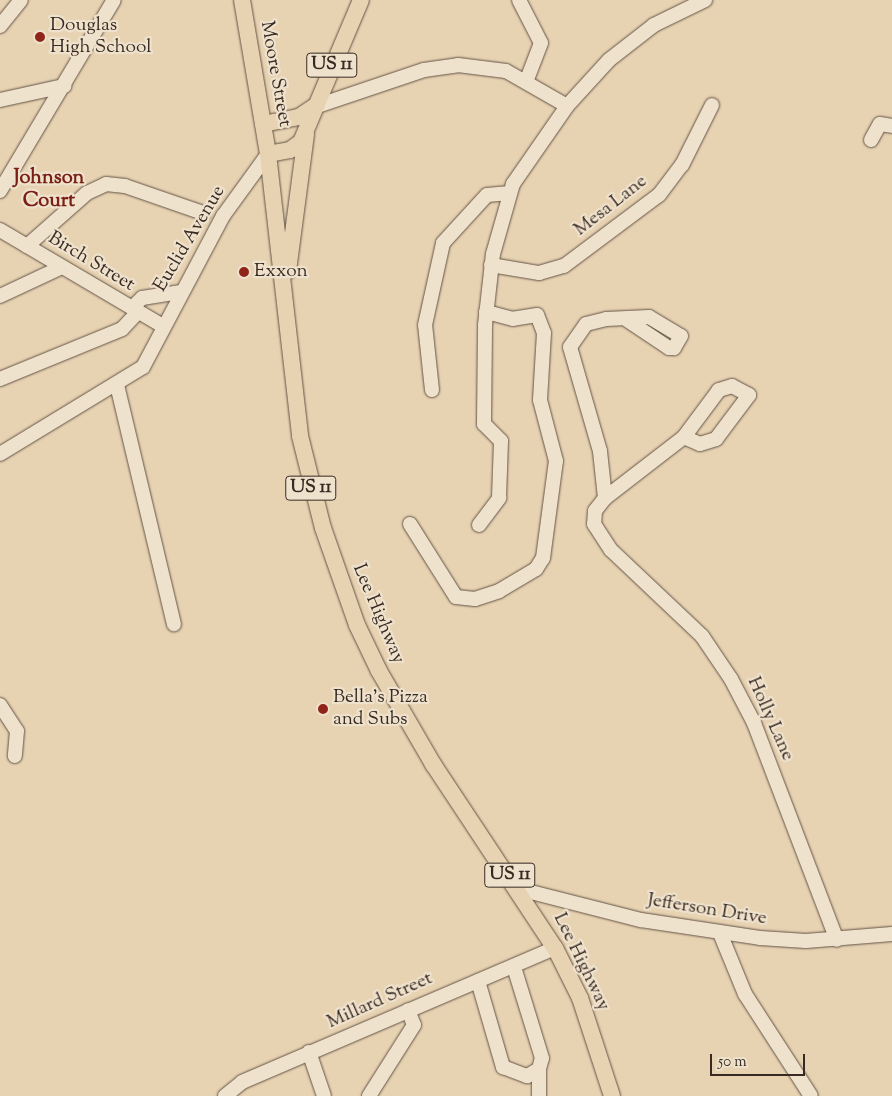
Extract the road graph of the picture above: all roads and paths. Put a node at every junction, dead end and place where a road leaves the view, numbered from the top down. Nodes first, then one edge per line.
1 (21, 0) edge
2 (114, 0) edge
3 (242, 0) edge
4 (361, 0) edge
5 (519, 0) edge
6 (705, 0) edge
7 (0, 26) edge
8 (526, 80) junction
9 (64, 86) junction
10 (0, 100) edge
11 (712, 105) dead end
12 (567, 106) junction
13 (314, 108) junction
14 (264, 124) junction
15 (892, 126) edge
16 (306, 132) junction
17 (872, 140) dead end
18 (268, 154) junction
19 (0, 191) edge
20 (510, 193) junction
21 (203, 213) dead end
22 (0, 230) edge
23 (27, 246) junction
24 (491, 265) junction
25 (62, 267) junction
26 (180, 292) junction
27 (0, 296) edge
28 (285, 296) junction
29 (135, 310) junction
30 (486, 312) junction
31 (628, 320) dead end
32 (163, 326) junction
33 (0, 379) edge
34 (117, 385) junction
35 (432, 390) dead end
36 (684, 437) junction
37 (0, 454) edge
38 (605, 498) junction
39 (410, 524) dead end
40 (479, 525) dead end
41 (174, 624) dead end
42 (0, 705) edge
43 (15, 756) dead end
44 (519, 889) junction
45 (720, 933) junction
46 (892, 934) edge
47 (837, 940) junction
48 (555, 948) junction
49 (514, 967) junction
50 (478, 981) junction
51 (408, 1010) junction
52 (310, 1052) junction
53 (539, 1069) junction
54 (225, 1096) edge
55 (324, 1096) edge
56 (369, 1096) edge
57 (540, 1096) edge
58 (612, 1096) edge
59 (811, 1096) edge

1 - 7 street
2 - 9 street
3 - 14 main road, Moore Street
4 - 13 main road, US 11
5 - 8 street
6 - 12 street
8 - 12 street
8 - 13 street
9 - 10 street
9 - 19 street
11 - 24 street, Mesa Lane
12 - 20 street
13 - 14 main road
13 - 16 main road, US 11
14 - 18 main road, Moore Street
15 - 17 street
16 - 18 main road, US 11
16 - 28 main road
18 - 26 street, Euclid Avenue
18 - 28 main road, Lee Highway / US 11
20 - 24 street
20 - 35 street
21 - 23 street
22 - 23 street, Birch Street
23 - 25 street, Birch Street
24 - 30 street
25 - 27 street
25 - 29 street, Birch Street
26 - 29 street
26 - 32 street, Euclid Avenue
28 - 44 main road, Lee Highway / US 11
29 - 32 street, Birch Street
29 - 33 street
30 - 39 street
30 - 40 street
31 - 38 street
32 - 34 street, Euclid Avenue
34 - 37 street, Euclid Avenue
34 - 41 street
36 - 36 street
36 - 38 street
38 - 47 street, Holly Lane
42 - 43 street
44 - 45 street, Jefferson Drive
44 - 48 main road, Lee Highway / US 11
45 - 47 street, Jefferson Drive
45 - 59 street
46 - 47 street, Jefferson Drive
48 - 49 street, Millard Street
48 - 58 main road, Lee Highway / US 11
49 - 50 street, Millard Street
49 - 53 street
50 - 51 street, Millard Street
50 - 53 street
51 - 52 street, Millard Street
51 - 56 street
52 - 54 street, Millard Street
52 - 55 street
53 - 57 street

